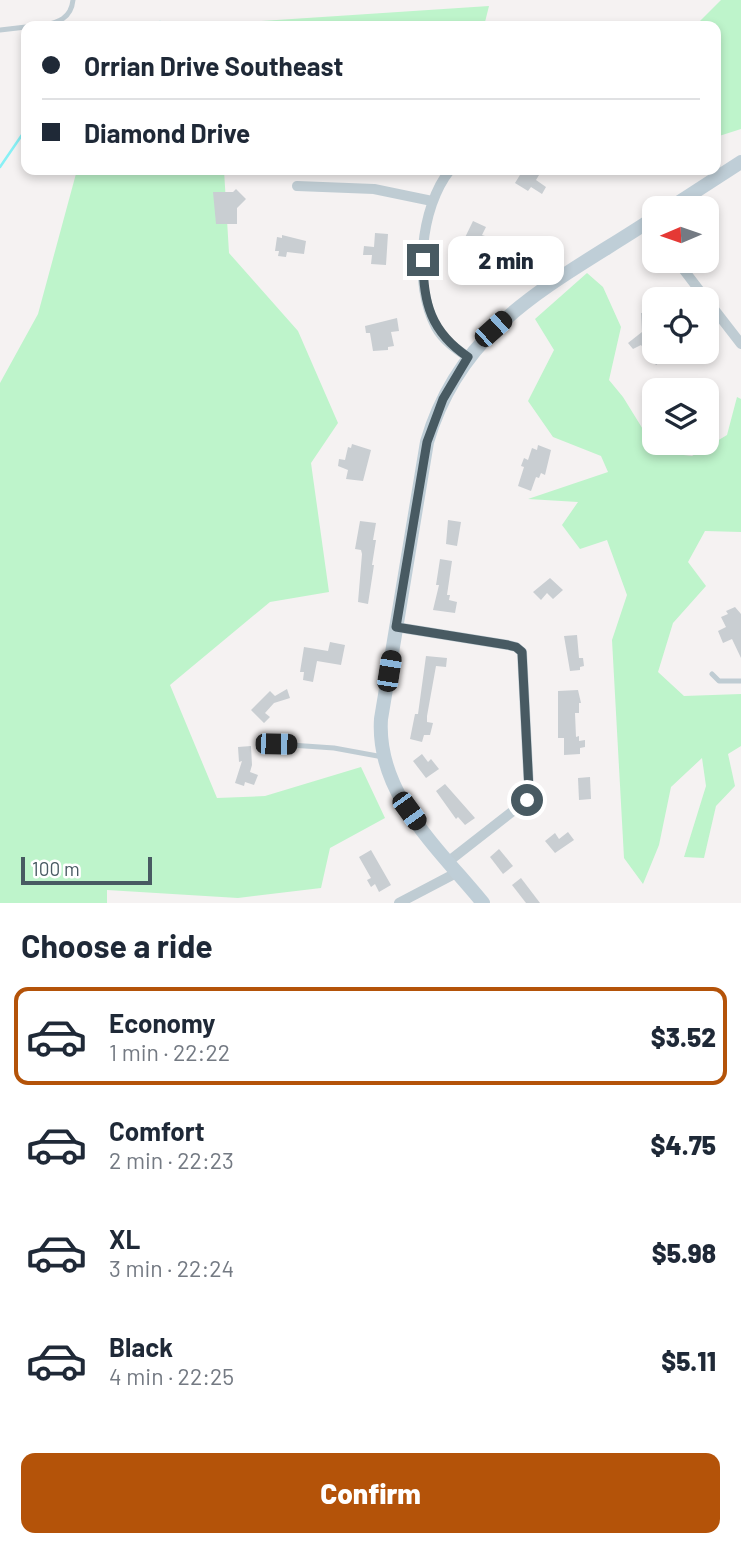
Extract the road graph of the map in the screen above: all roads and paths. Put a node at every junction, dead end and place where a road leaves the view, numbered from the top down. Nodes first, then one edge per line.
1 (73, 0) edge
2 (60, 21) edge
3 (21, 28) edge
4 (0, 30) edge
5 (741, 162) edge
6 (447, 175) edge
7 (721, 175) edge
8 (721, 175) edge
9 (297, 187) dead end
10 (689, 196) edge
11 (432, 201) junction
12 (642, 230) edge
13 (686, 273) edge
14 (697, 287) edge
15 (719, 316) edge
16 (741, 344) edge
17 (468, 357) junction
18 (396, 627) junction
19 (712, 674) dead end
20 (741, 681) edge
21 (276, 744) dead end
22 (383, 757) junction
23 (454, 867) junction
24 (399, 903) edge
25 (483, 903) edge

1 - 2 lane
3 - 4 lane
5 - 8 main road
6 - 11 street
7 - 10 main road
9 - 11 street
11 - 17 street
12 - 17 main road
13 - 14 street
15 - 16 street
17 - 18 main road
18 - 22 main road
18 - 23 street
19 - 20 lane
21 - 22 lane
22 - 23 main road
23 - 24 street
23 - 25 main road

